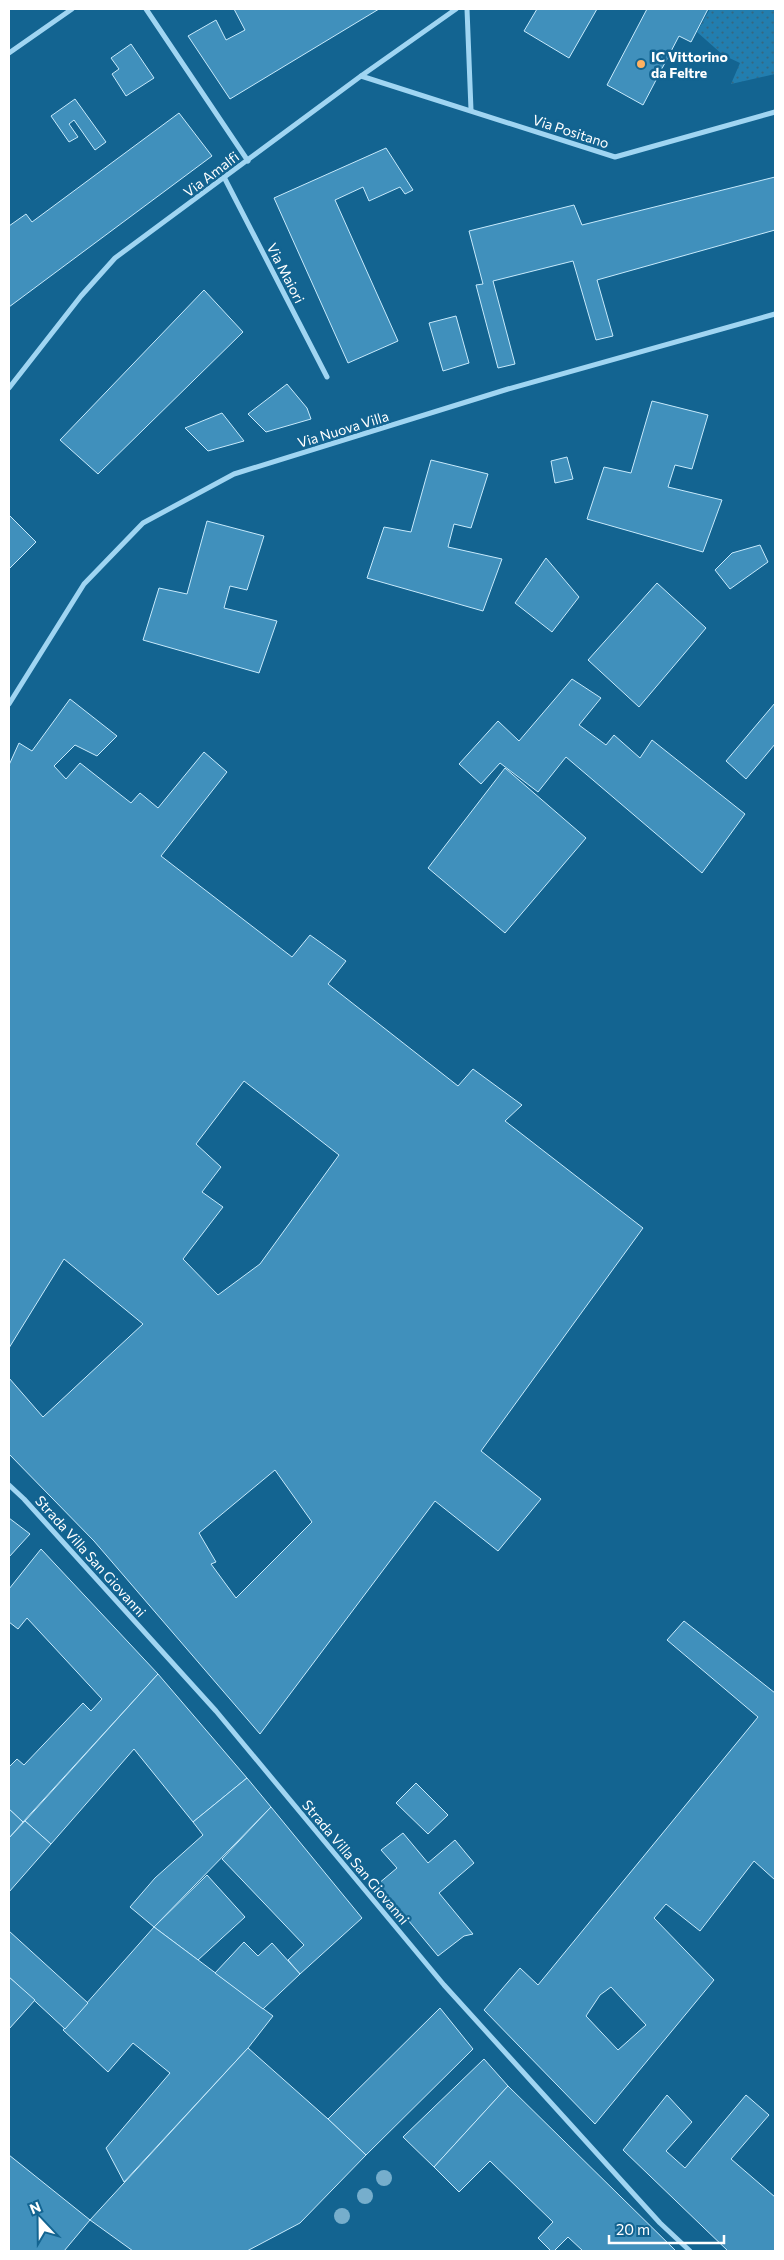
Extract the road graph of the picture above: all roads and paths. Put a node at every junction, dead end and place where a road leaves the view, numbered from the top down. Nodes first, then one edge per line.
1 (72, 9) edge
2 (146, 9) edge
3 (456, 9) edge
4 (467, 9) edge
5 (9, 53) edge
6 (362, 76) junction
7 (471, 110) junction
8 (775, 112) edge
9 (248, 161) junction
10 (225, 179) junction
11 (775, 314) edge
12 (327, 377) dead end
13 (9, 388) edge
14 (9, 704) edge
15 (9, 1485) edge
16 (690, 2251) edge

1 - 5 street
2 - 9 street
3 - 6 street, Via Amalfi
4 - 7 street
6 - 7 street, Via Positano
6 - 9 street, Via Amalfi
7 - 8 street, Via Positano
9 - 10 street, Via Amalfi
10 - 12 street, Via Maiori
10 - 13 street, Via Amalfi
11 - 14 street, Via Nuova Villa
15 - 16 street, Strada Villa San Giovanni

